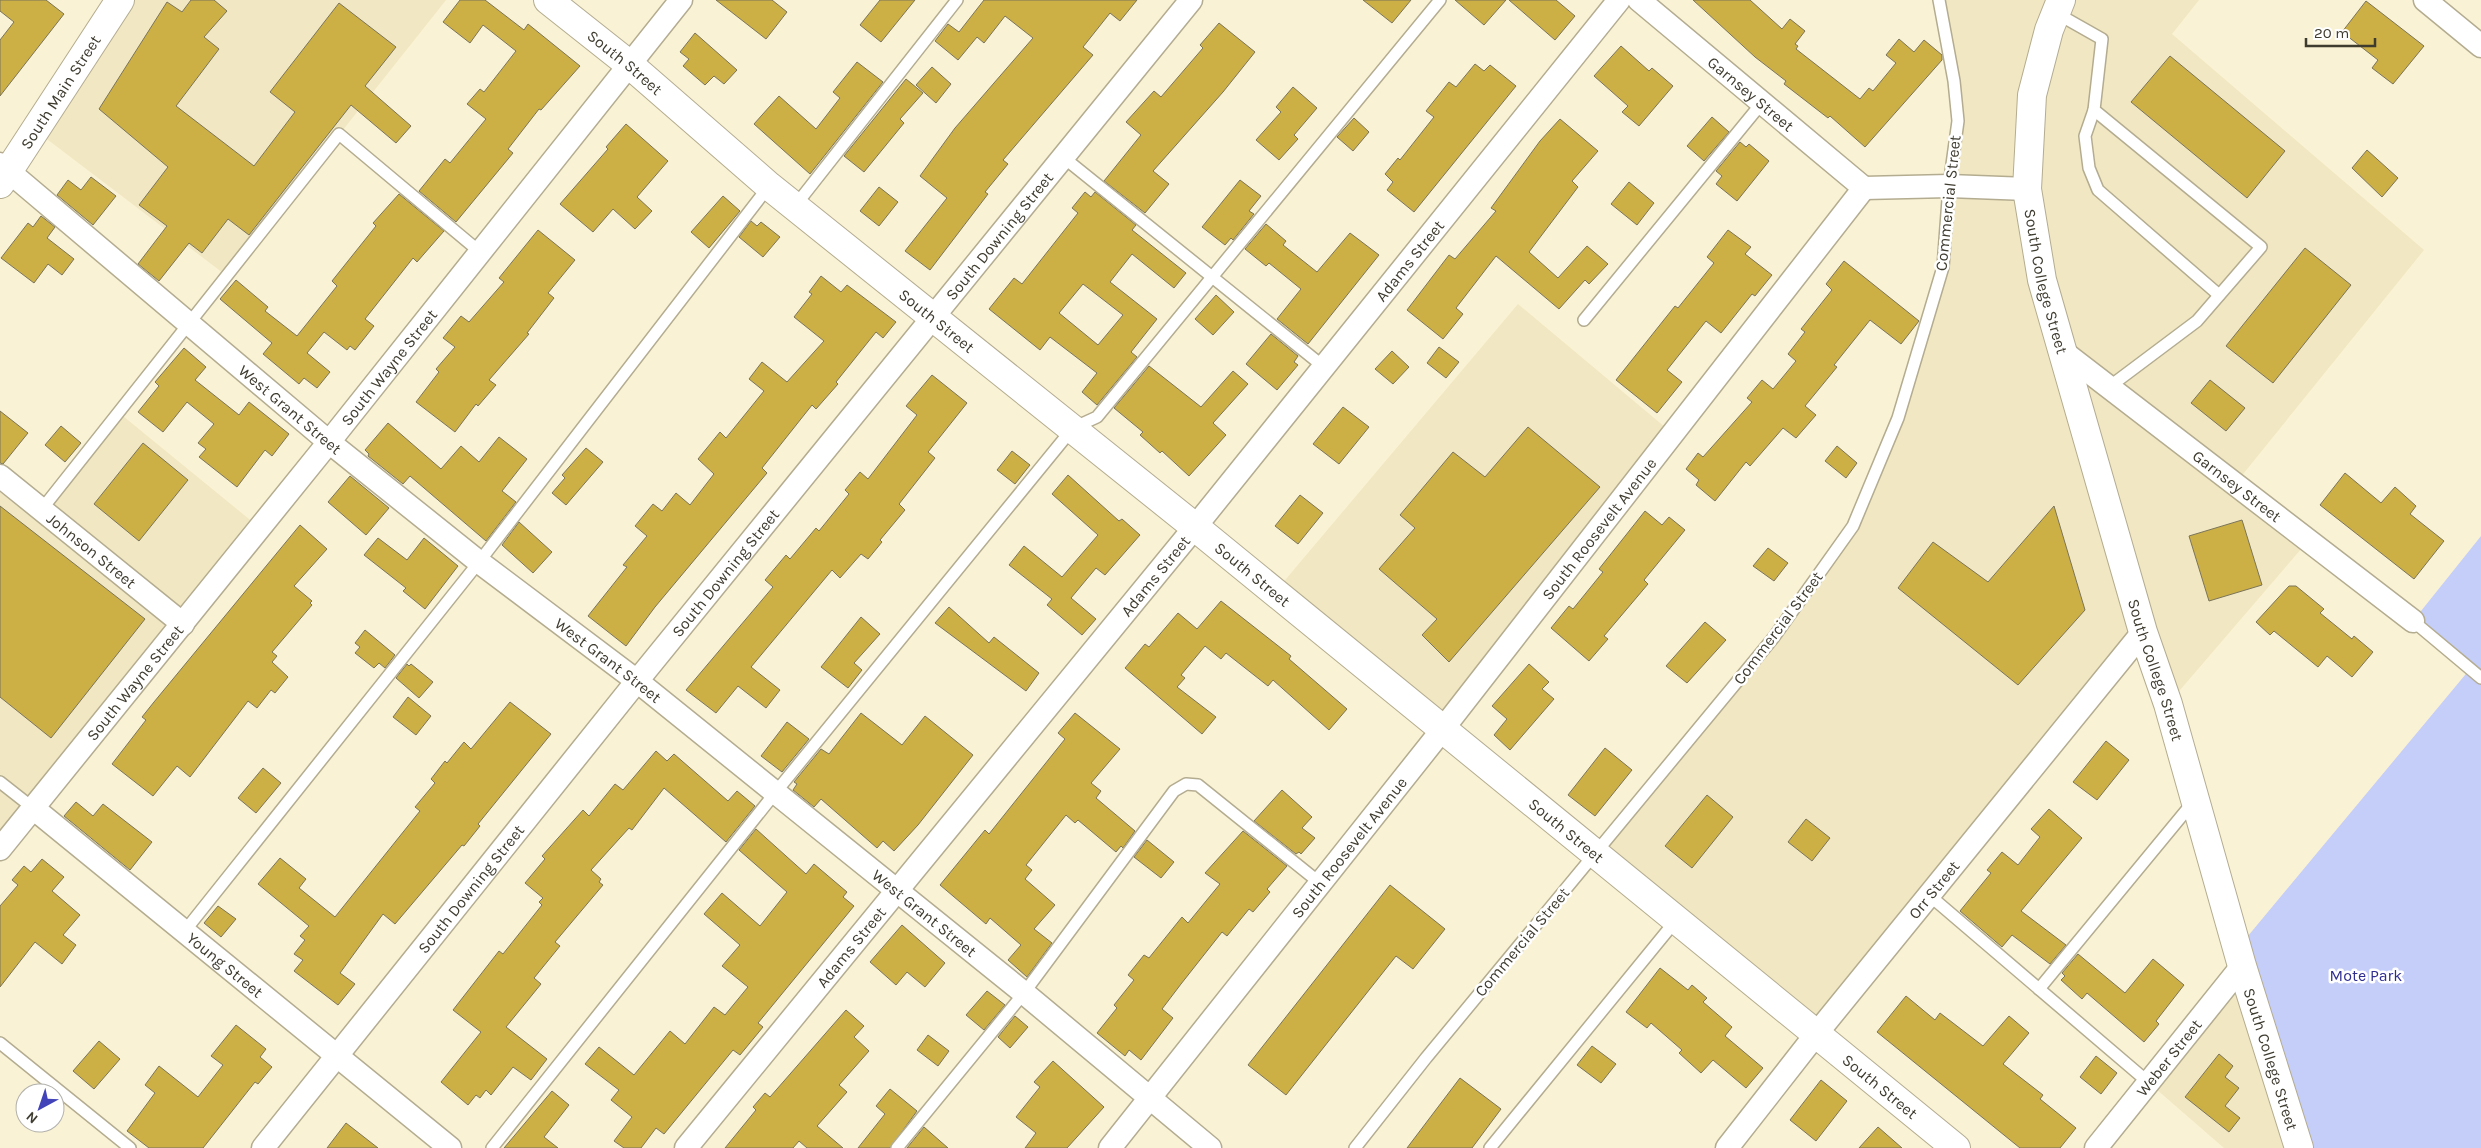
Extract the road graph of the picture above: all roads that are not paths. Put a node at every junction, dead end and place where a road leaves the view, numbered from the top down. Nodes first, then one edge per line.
1 (120, 0) edge
2 (548, 0) edge
3 (681, 0) edge
4 (956, 0) edge
5 (1191, 0) edge
6 (1440, 0) edge
7 (1619, 0) edge
8 (1639, 0) edge
9 (1939, 0) edge
10 (2425, 0) edge
11 (2059, 6) edge
12 (2481, 46) edge
13 (630, 65) junction
14 (1762, 104) junction
15 (2094, 110) junction
16 (1063, 157) junction
17 (3, 173) edge
18 (769, 186) junction
19 (1949, 186) junction
20 (1864, 188) junction
21 (2027, 189) junction
22 (795, 206) junction
23 (480, 252) junction
24 (1213, 276) junction
25 (2219, 295) junction
26 (934, 316) junction
27 (1584, 320) dead end
28 (189, 323) junction
29 (2062, 351) junction
30 (1324, 367) junction
31 (2109, 387) junction
32 (1073, 428) junction
33 (329, 442) junction
34 (0, 476) edge
35 (42, 509) junction
36 (1195, 527) junction
37 (479, 562) junction
38 (2413, 621) joint
39 (183, 624) junction
40 (2143, 632) junction
41 (2481, 678) edge
42 (637, 681) junction
43 (1442, 730) junction
44 (0, 782) edge
45 (775, 793) junction
46 (2196, 799) junction
47 (33, 808) junction
48 (0, 849) edge
49 (1594, 854) junction
50 (1320, 883) junction
51 (898, 892) junction
52 (1929, 895) junction
53 (1677, 919) junction
54 (184, 932) junction
55 (2242, 966) junction
56 (2040, 989) junction
57 (1024, 993) junction
58 (1818, 1032) junction
59 (0, 1043) edge
60 (337, 1056) junction
61 (2148, 1082) junction
62 (1150, 1097) junction
63 (130, 1148) edge
64 (263, 1148) edge
65 (450, 1148) edge
66 (492, 1148) edge
67 (686, 1148) edge
68 (898, 1148) edge
69 (1110, 1148) edge
70 (1210, 1148) edge
71 (1355, 1148) edge
72 (1490, 1148) edge
73 (1727, 1148) edge
74 (1956, 1148) edge
75 (2096, 1148) edge
76 (2299, 1148) edge

1 - 17 street, South Main Street
2 - 13 street, South Street
3 - 13 street, South Wayne Street
4 - 22 lane
5 - 16 street, South Downing Street
6 - 24 lane
7 - 30 street, Adams Street
8 - 14 street, Garnsey Street
9 - 19 lane, Commercial Street
10 - 12 street
11 - 15 lane
11 - 21 street
13 - 18 street, South Street
13 - 23 street, South Wayne Street
14 - 20 street, Garnsey Street
14 - 27 lane
15 - 25 lane
15 - 25 lane
16 - 24 lane
16 - 26 street, South Downing Street
17 - 28 street, West Grant Street
18 - 22 street, South Street
18 - 37 lane
19 - 20 street
19 - 21 street
19 - 49 lane, Commercial Street
20 - 43 street, South Roosevelt Avenue
21 - 29 street, South College Street
22 - 26 street, South Street
23 - 28 lane
23 - 33 street, South Wayne Street
24 - 30 lane
24 - 32 lane
25 - 31 lane
26 - 32 street, South Street
26 - 42 street, South Downing Street
28 - 33 street, West Grant Street
28 - 35 lane
29 - 31 street, Garnsey Street
29 - 40 street, South College Street
30 - 36 street, Adams Street
31 - 38 street, Garnsey Street
32 - 36 street, South Street
32 - 45 lane
33 - 37 street, West Grant Street
33 - 39 street, South Wayne Street
34 - 35 street, Johnson Street
35 - 39 street, Johnson Street
36 - 43 street, South Street
36 - 51 street, Adams Street
37 - 42 street, West Grant Street
37 - 54 lane
38 - 41 lane
39 - 47 street, South Wayne Street
40 - 46 street, South College Street
40 - 52 street, Orr Street
42 - 45 street, West Grant Street
42 - 60 street, South Downing Street
43 - 49 street, South Street
43 - 50 street, South Roosevelt Avenue
44 - 47 lane, Young Street
45 - 51 street, West Grant Street
45 - 66 lane
46 - 55 street, South College Street
46 - 56 lane
47 - 48 street, South Wayne Street
47 - 54 street, Young Street
49 - 53 street, South Street
49 - 71 lane, Commercial Street
50 - 57 lane
50 - 62 street, South Roosevelt Avenue
51 - 57 street, West Grant Street
51 - 67 street, Adams Street
52 - 56 lane
52 - 58 street, Orr Street
53 - 58 street, South Street
53 - 72 lane
54 - 60 street, Young Street
55 - 61 street, Weber Street
55 - 76 street, South College Street
56 - 61 lane
57 - 62 street, West Grant Street
57 - 68 lane
58 - 73 street, Orr Street
58 - 74 street, South Street
59 - 63 lane
60 - 64 street, South Downing Street
60 - 65 street, Young Street
61 - 75 street, Weber Street
62 - 69 street, South Roosevelt Avenue
62 - 70 street, West Grant Street

